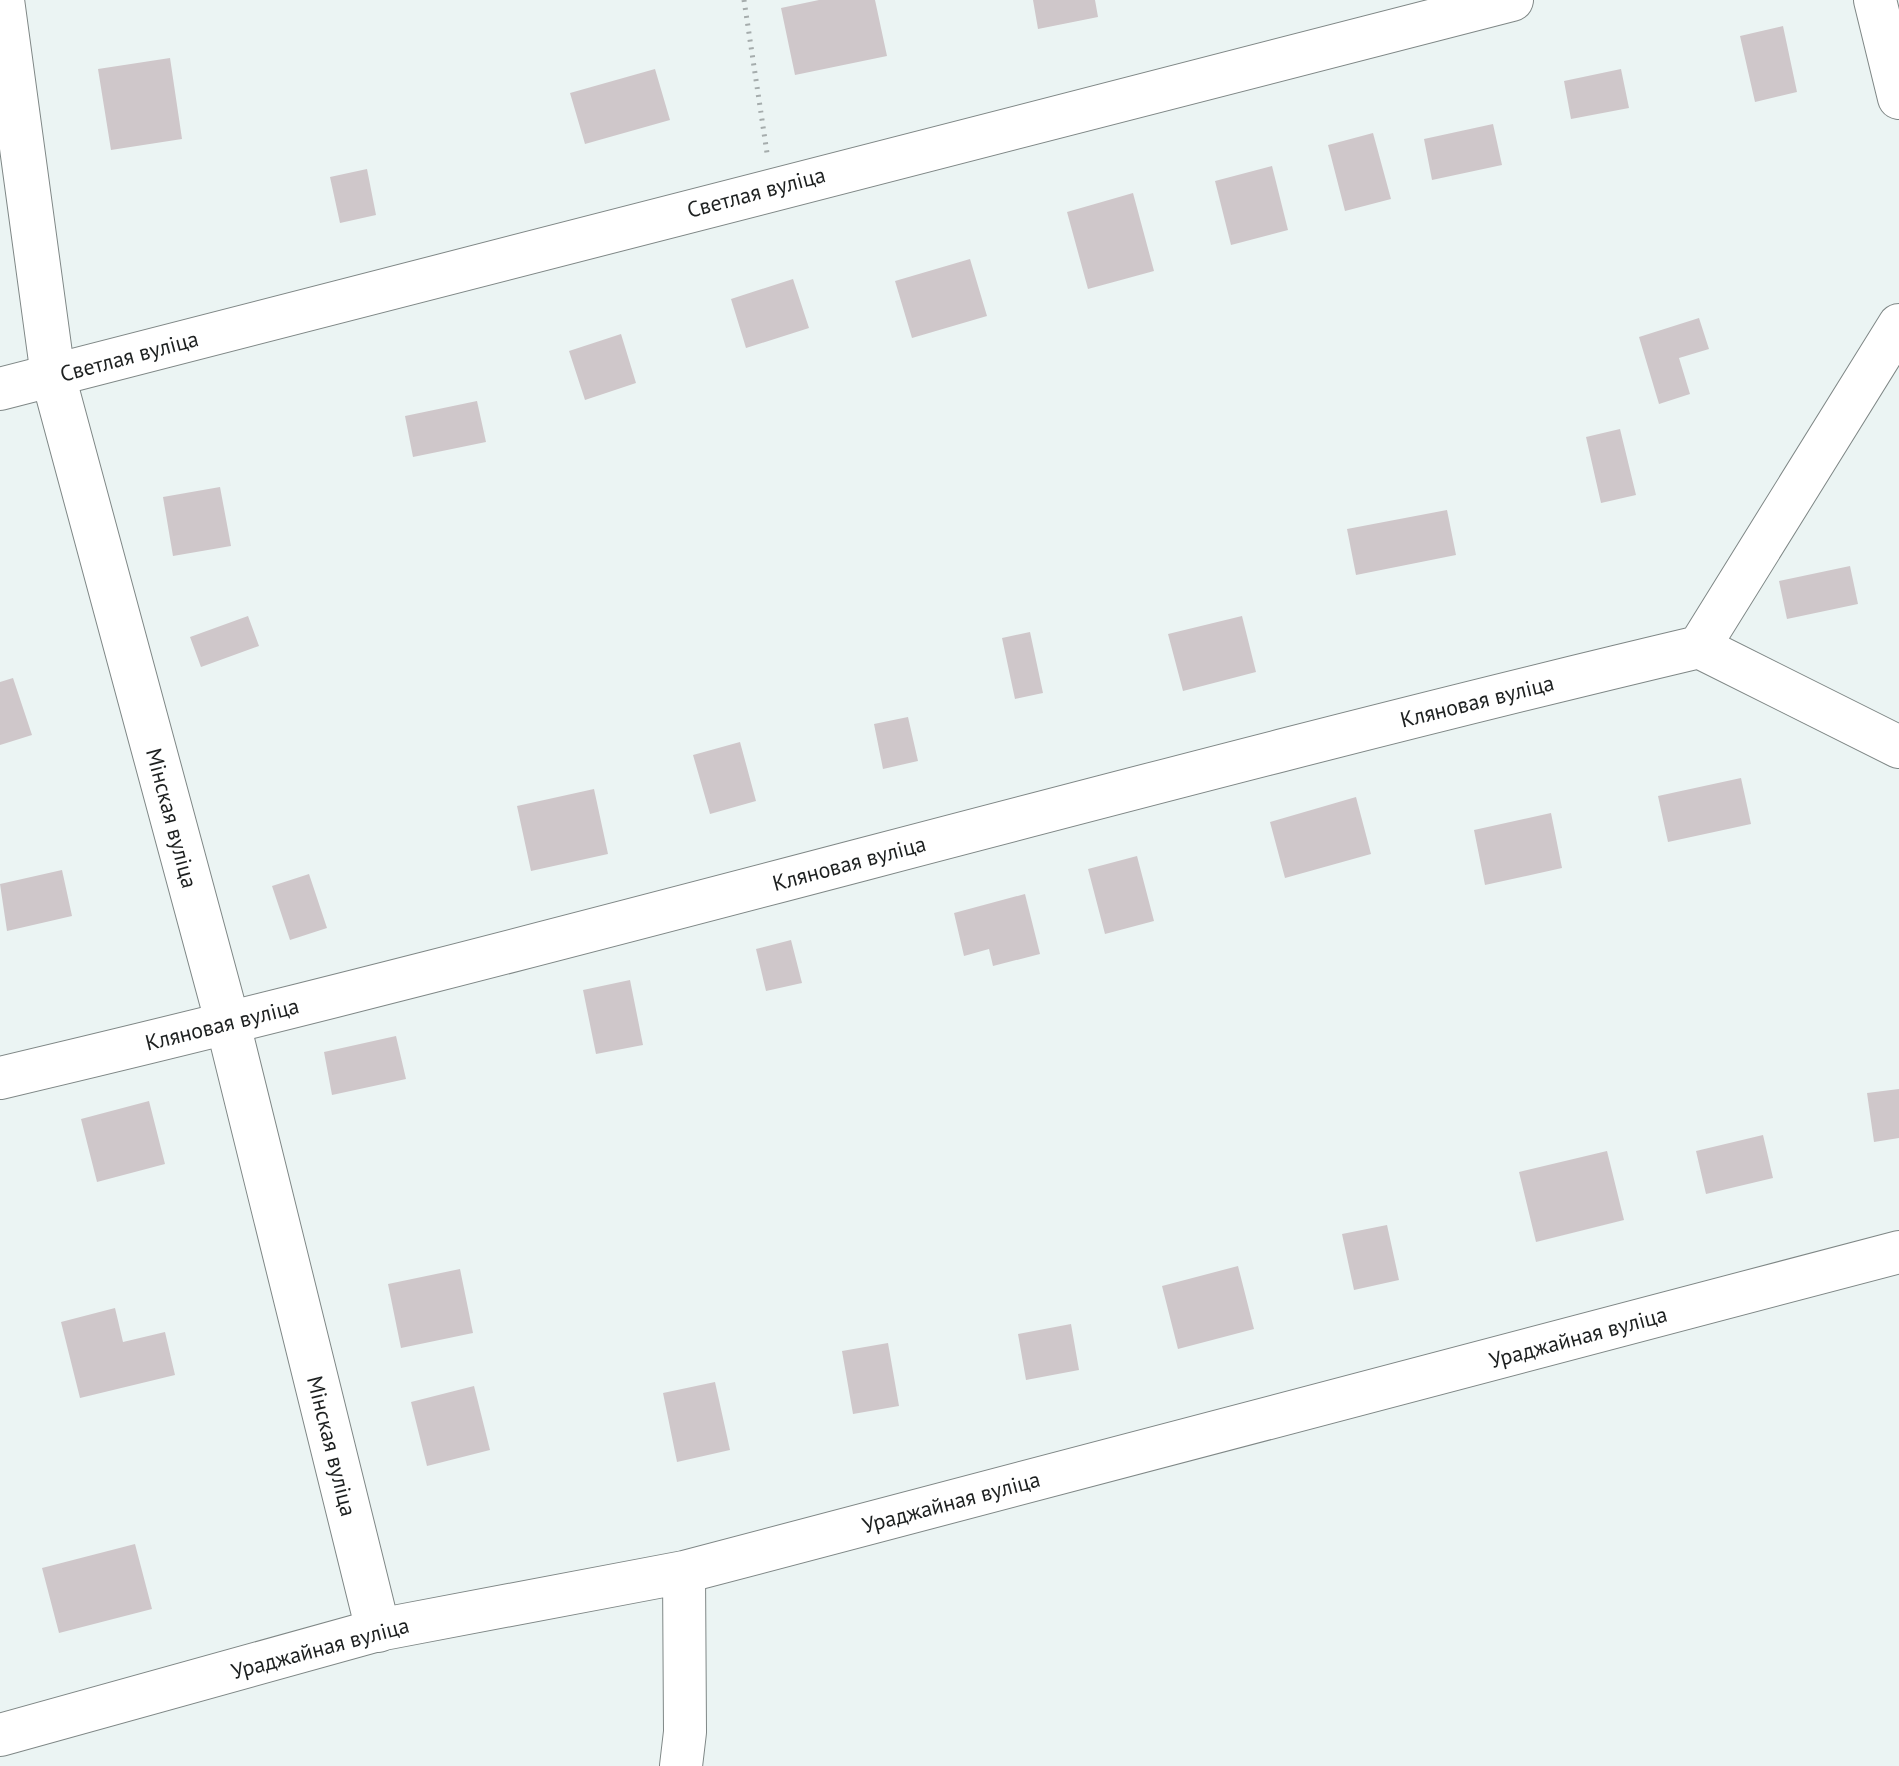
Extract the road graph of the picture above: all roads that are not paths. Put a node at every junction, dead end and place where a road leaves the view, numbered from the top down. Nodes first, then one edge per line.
1 (2, 0) edge
2 (1512, 0) edge
3 (1875, 0) edge
4 (1899, 98) edge
5 (1899, 325) edge
6 (53, 376) junction
7 (0, 389) edge
8 (1699, 647) junction
9 (1899, 747) edge
10 (228, 1024) junction
11 (0, 1078) edge
12 (1899, 1252) edge
13 (684, 1572) junction
14 (378, 1630) junction
15 (0, 1735) edge
16 (681, 1766) edge

1 - 6 street, Мінская вуліца
2 - 6 street, Светлая вуліца
3 - 4 street
5 - 8 street
6 - 7 street, Светлая вуліца
6 - 10 street, Мінская вуліца
8 - 9 street
8 - 10 street, Кляновая вуліца
10 - 11 street, Кляновая вуліца
10 - 14 street, Мінская вуліца
12 - 13 street, Ураджайная вуліца
13 - 14 street, Ураджайная вуліца
13 - 16 street
14 - 15 street, Ураджайная вуліца

